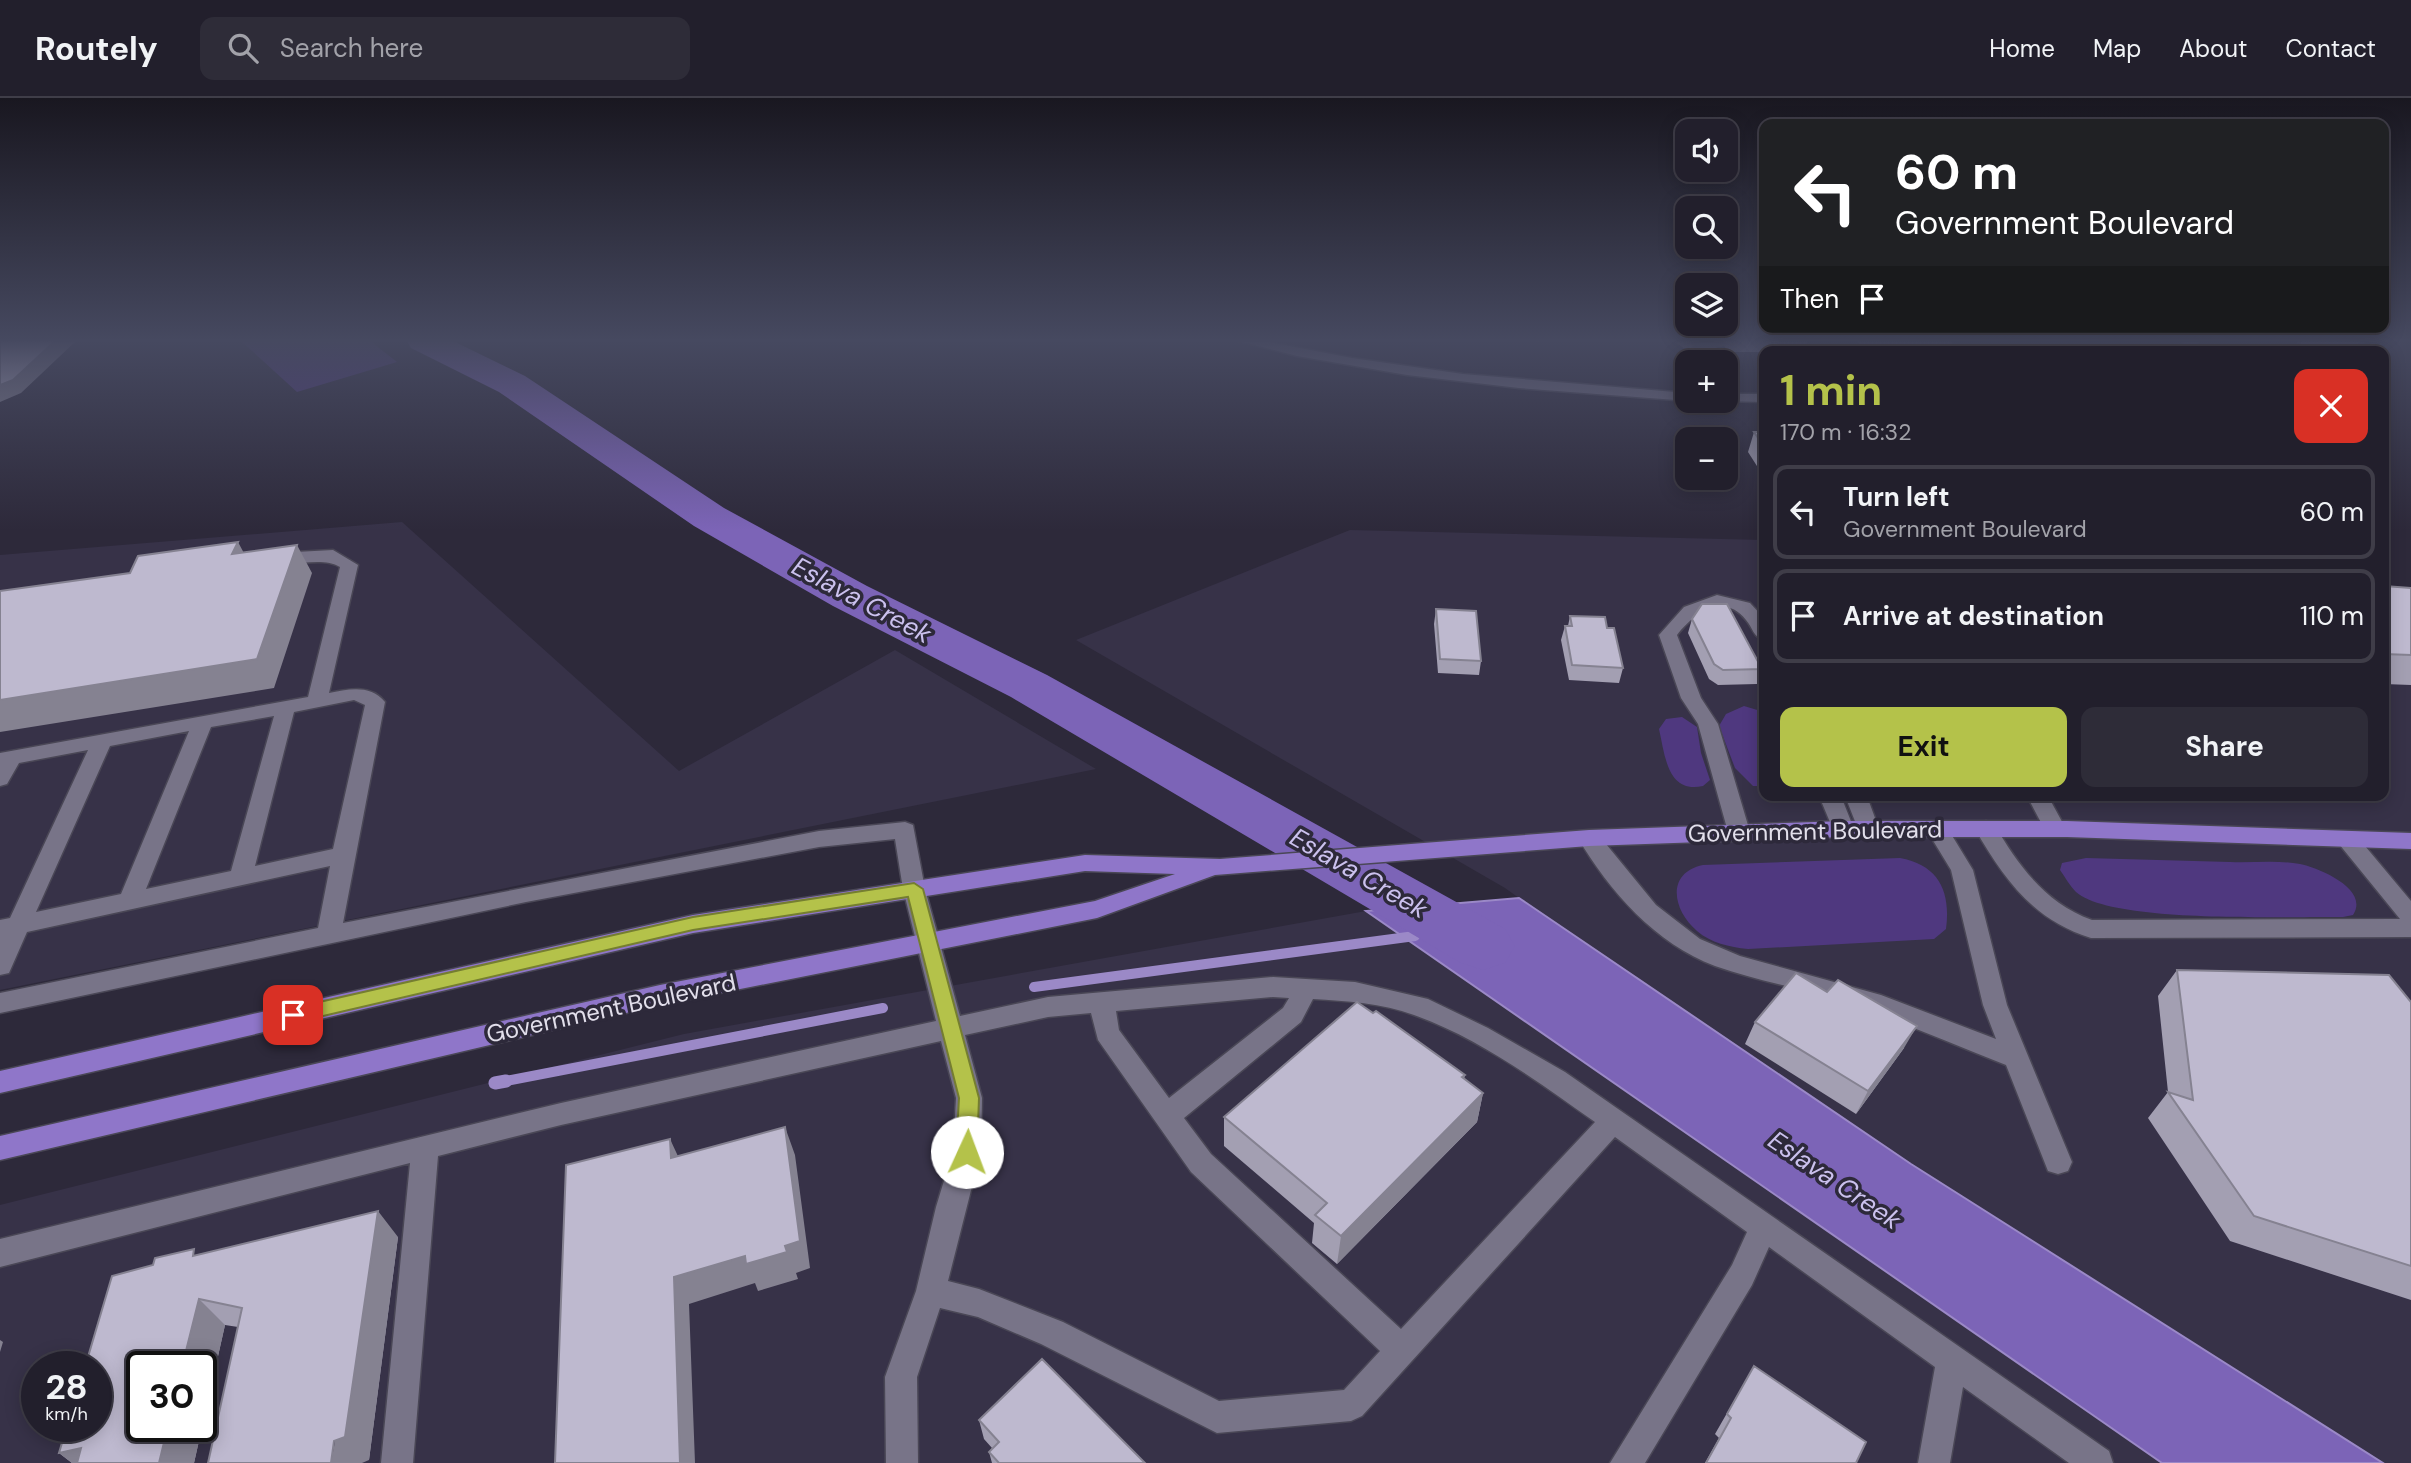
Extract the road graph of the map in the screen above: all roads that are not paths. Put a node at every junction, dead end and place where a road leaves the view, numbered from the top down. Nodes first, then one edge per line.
1 (256, 559) edge
2 (1759, 622) edge
3 (317, 701) junction
4 (286, 706) junction
5 (203, 722) junction
6 (103, 740) junction
7 (6, 759) edge
8 (0, 779) edge
9 (1832, 801) edge
10 (1858, 801) edge
11 (2040, 801) edge
12 (1843, 829) junction
13 (1868, 829) junction
14 (1937, 829) junction
15 (1986, 829) junction
16 (2055, 829) junction
17 (1740, 832) junction
18 (1589, 838) junction
19 (2347, 839) junction
20 (2411, 841) edge
21 (343, 855) junction
22 (1220, 867) junction
23 (241, 877) junction
24 (914, 889) junction
25 (130, 901) junction
26 (2411, 917) edge
27 (9, 927) edge
28 (2411, 928) edge
29 (328, 934) junction
30 (928, 942) junction
31 (0, 966) edge
32 (1306, 989) junction
33 (1102, 1002) junction
34 (0, 1003) edge
35 (950, 1028) junction
36 (2014, 1056) junction
37 (0, 1082) edge
38 (1166, 1116) junction
39 (1613, 1121) junction
40 (0, 1148) edge
41 (425, 1149) junction
42 (2058, 1162) dead end
43 (1764, 1227) junction
44 (0, 1252) edge
45 (931, 1291) junction
46 (1401, 1350) junction
47 (1952, 1360) junction
48 (397, 1463) edge
49 (902, 1463) edge
50 (1626, 1463) edge
51 (1934, 1463) edge
52 (2097, 1463) edge

1 - 3 street
2 - 17 street
3 - 4 street
3 - 21 street
4 - 5 street
4 - 23 street
5 - 6 street
5 - 25 street
6 - 7 street
6 - 27 street
7 - 8 street
9 - 12 street
10 - 13 street
11 - 16 street
12 - 13 main road, Government Boulevard
12 - 17 main road, Government Boulevard
13 - 14 main road, Government Boulevard
14 - 15 main road, Government Boulevard
14 - 36 street
15 - 16 main road, Government Boulevard
15 - 28 street
16 - 19 main road, Government Boulevard
17 - 18 main road, Government Boulevard
18 - 22 main road, Government Boulevard
18 - 36 street
19 - 20 main road, Government Boulevard
19 - 26 street
21 - 23 street
21 - 29 street
22 - 24 main road, Government Boulevard
22 - 30 main road, Government Boulevard
23 - 25 street
24 - 29 street
24 - 30 street
24 - 37 main road, Government Boulevard
25 - 27 street
27 - 31 street
29 - 34 street
30 - 35 street
30 - 40 main road, Government Boulevard
32 - 33 street
32 - 38 street
32 - 39 street
33 - 35 street
33 - 38 street
35 - 41 street
35 - 45 street
36 - 42 street
38 - 46 street
39 - 43 street
39 - 46 street
41 - 44 street
41 - 48 street
43 - 47 street
43 - 50 street
45 - 46 street
45 - 49 street
47 - 51 street
47 - 52 street

